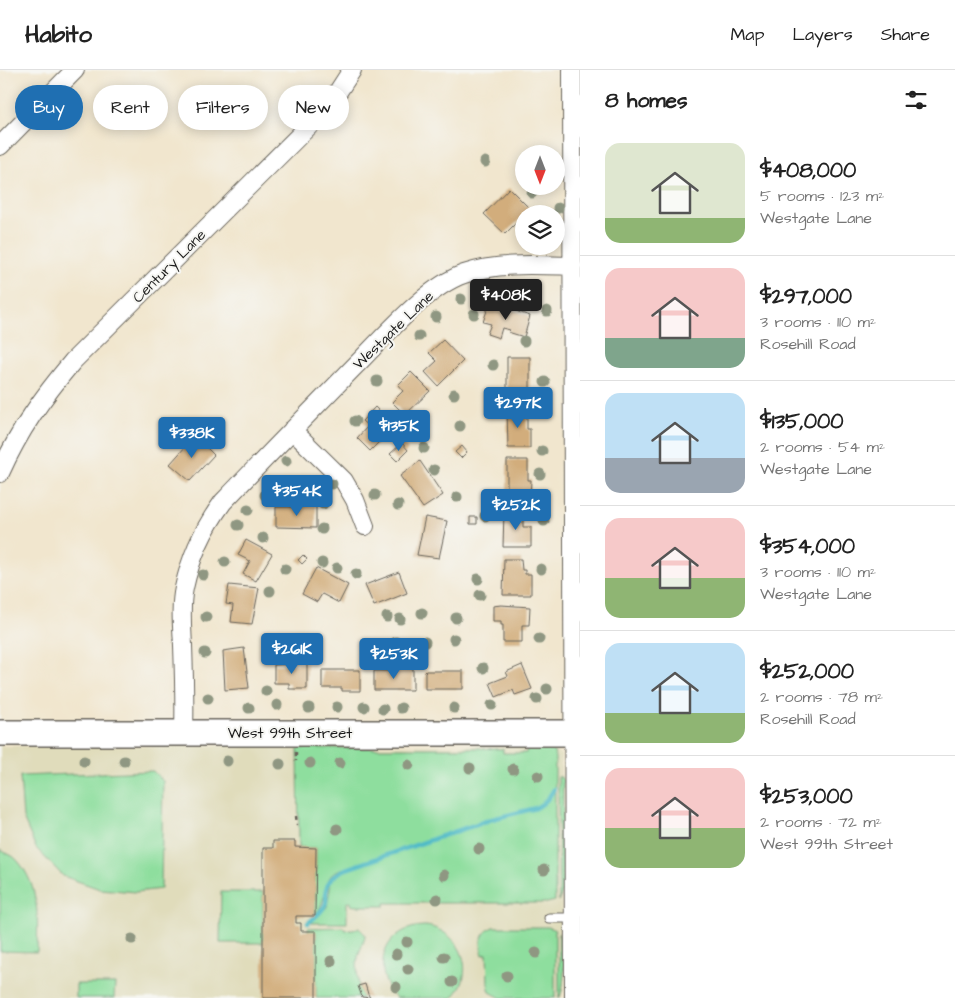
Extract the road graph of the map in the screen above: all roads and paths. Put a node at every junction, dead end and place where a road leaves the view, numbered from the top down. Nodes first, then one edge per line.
1 (75, 70) edge
2 (352, 70) edge
3 (572, 70) edge
4 (0, 146) edge
5 (576, 233) edge
6 (573, 266) junction
7 (292, 430) junction
8 (0, 473) edge
9 (577, 524) edge
10 (365, 526) dead end
11 (0, 733) edge
12 (184, 733) junction
13 (576, 733) edge
14 (296, 816) dead end
15 (296, 825) dead end
16 (577, 863) edge
17 (549, 918) dead end
18 (574, 918) junction
19 (574, 998) edge

1 - 4 street
2 - 8 street, Century Lane
3 - 5 street
5 - 6 street
6 - 7 street, Westgate Lane
6 - 9 street
7 - 10 street
7 - 12 street, Westgate Lane
9 - 13 street
11 - 12 street, West 99th Street
12 - 13 street, West 99th Street
13 - 16 street
14 - 15 path
16 - 18 street
17 - 18 lane
18 - 19 street

